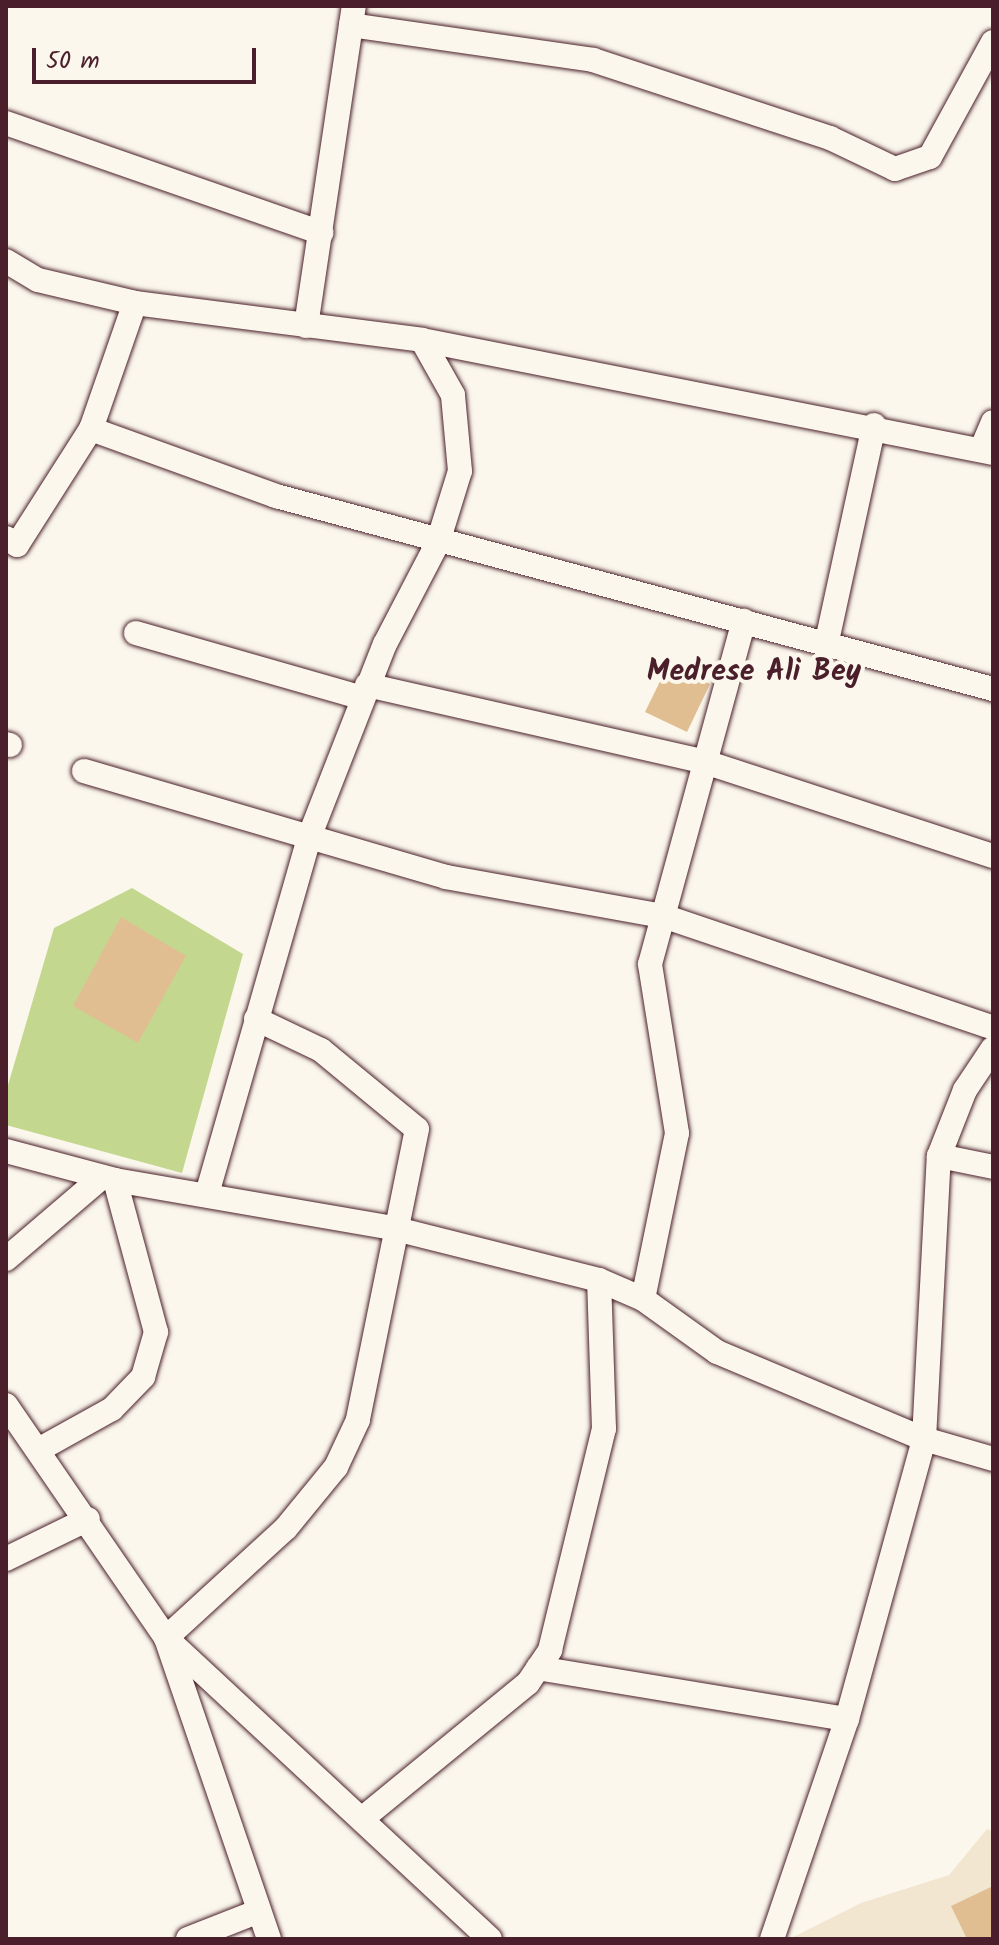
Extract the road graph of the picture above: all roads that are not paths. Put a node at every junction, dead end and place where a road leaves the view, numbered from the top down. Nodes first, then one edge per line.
1 (353, 16) edge
2 (993, 42) edge
3 (6, 123) edge
4 (321, 233) junction
5 (6, 261) edge
6 (135, 303) junction
7 (306, 326) junction
8 (422, 340) junction
9 (993, 422) edge
10 (874, 425) junction
11 (91, 429) junction
12 (987, 451) edge
13 (6, 538) edge
14 (438, 542) junction
15 (744, 621) junction
16 (136, 633) dead end
17 (827, 641) junction
18 (993, 689) edge
19 (364, 692) junction
20 (705, 762) junction
21 (84, 771) dead end
22 (310, 835) junction
23 (993, 856) edge
24 (663, 916) junction
25 (256, 1019) junction
26 (993, 1028) edge
27 (993, 1048) edge
28 (6, 1151) edge
29 (939, 1156) junction
30 (993, 1167) edge
31 (108, 1178) junction
32 (207, 1194) junction
33 (392, 1228) junction
34 (6, 1259) edge
35 (599, 1280) junction
36 (643, 1299) junction
37 (6, 1405) edge
38 (924, 1439) junction
39 (40, 1449) junction
40 (993, 1459) edge
41 (88, 1519) junction
42 (6, 1559) edge
43 (166, 1638) junction
44 (538, 1668) junction
45 (847, 1719) junction
46 (363, 1818) junction
47 (259, 1911) junction
48 (188, 1939) edge
49 (269, 1939) edge
50 (490, 1939) edge
51 (772, 1939) edge

1 - 2 street
1 - 4 street
3 - 4 street
4 - 7 street
5 - 6 street
6 - 7 street
6 - 11 street
7 - 8 street
8 - 10 street
8 - 14 street
9 - 12 street
10 - 12 street
10 - 17 street
11 - 13 street
11 - 14 street
14 - 15 street
14 - 19 street
15 - 17 street
15 - 20 street
16 - 19 street
17 - 18 street
19 - 20 street
19 - 22 street
20 - 23 street
20 - 24 street
21 - 22 street
22 - 24 street
22 - 25 street
24 - 26 street
24 - 36 street
25 - 32 street
25 - 33 street
27 - 29 street
28 - 31 street
29 - 30 street
29 - 38 street
31 - 32 street
31 - 34 street
31 - 39 street
32 - 33 street
33 - 35 street
33 - 43 street
35 - 36 street
35 - 44 street
36 - 38 street
37 - 39 street
38 - 40 street
38 - 45 street
39 - 41 street
41 - 42 street
41 - 43 street
43 - 46 street
43 - 47 street
44 - 45 street
44 - 46 street
45 - 51 street
46 - 50 street
47 - 48 street
47 - 49 street

